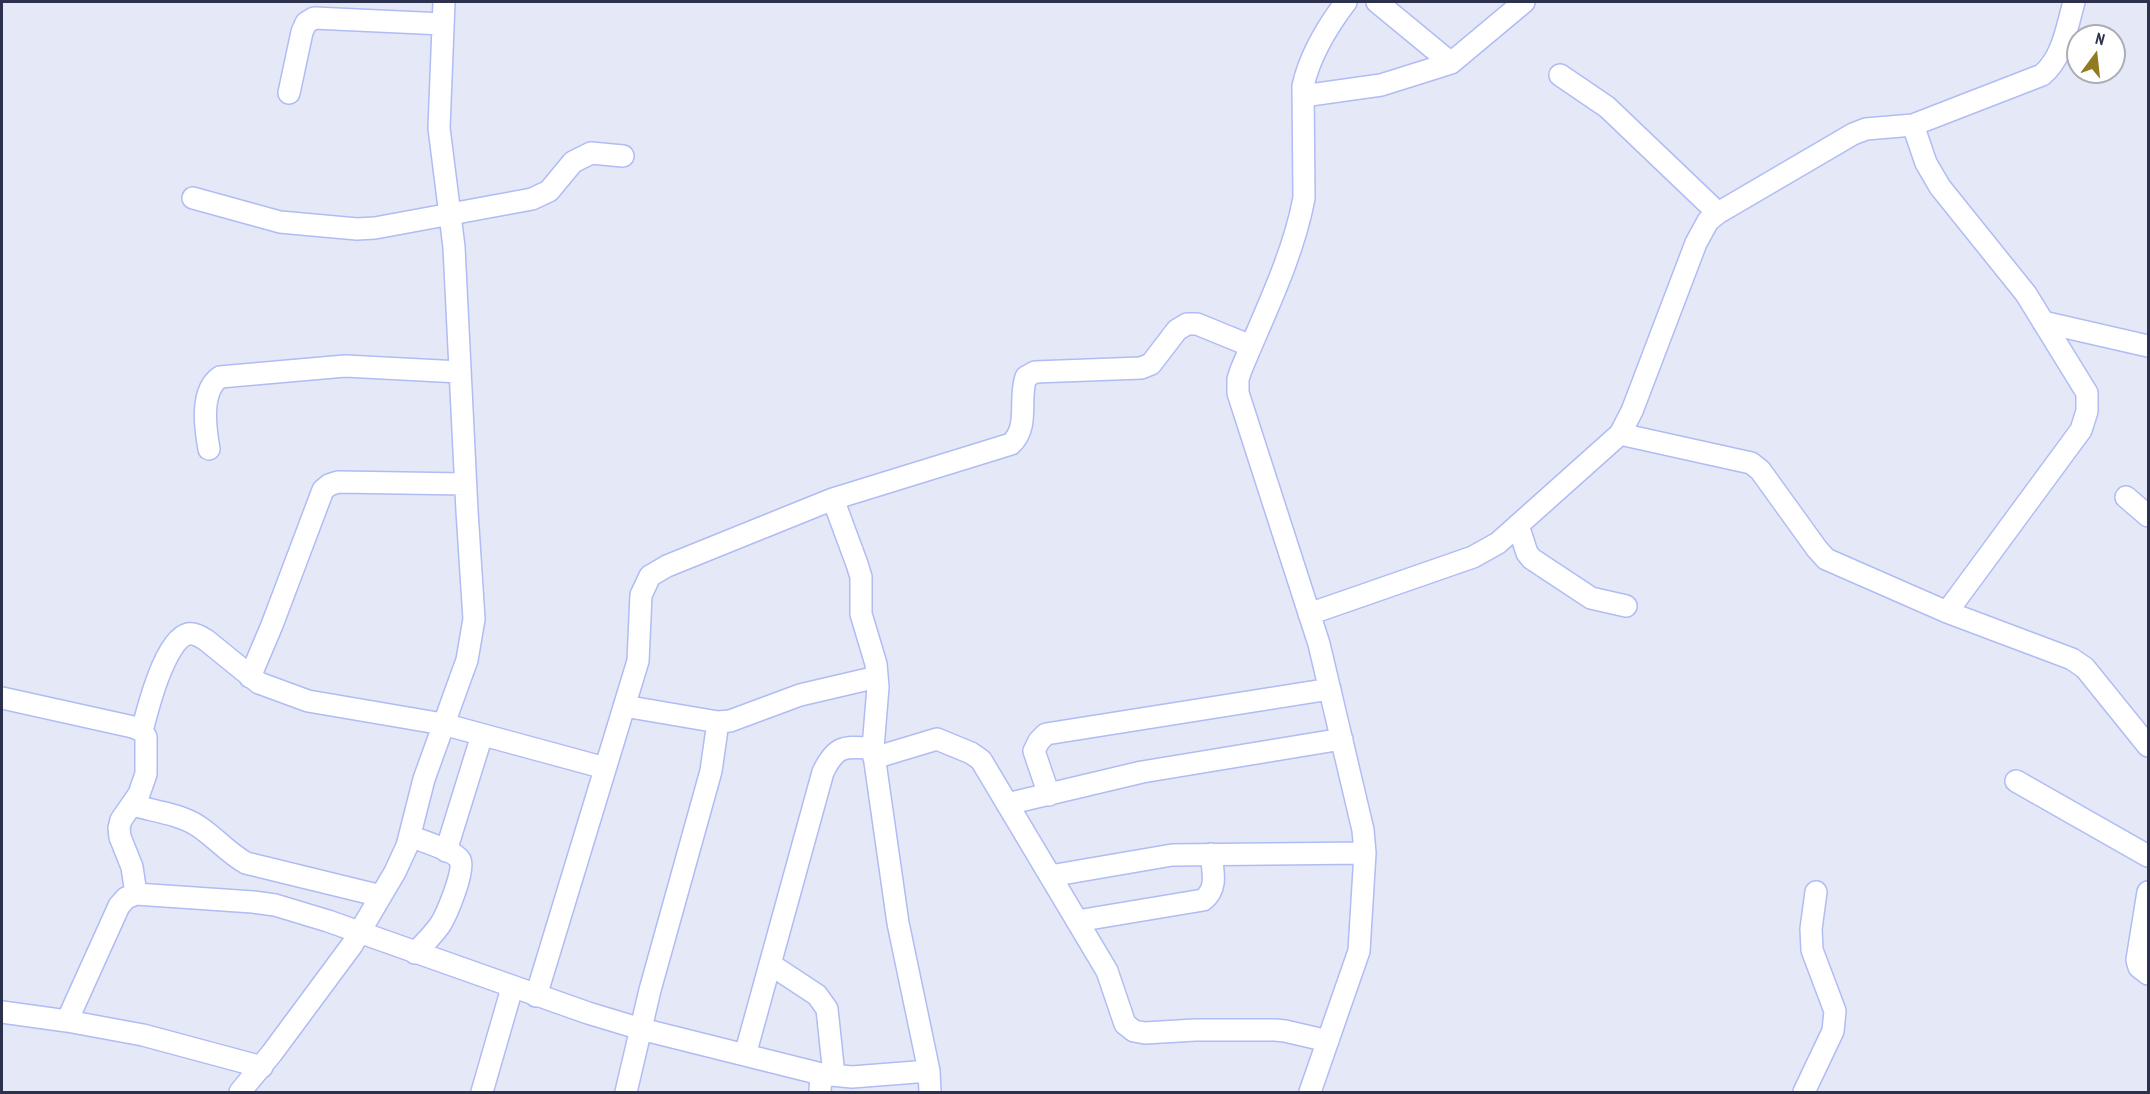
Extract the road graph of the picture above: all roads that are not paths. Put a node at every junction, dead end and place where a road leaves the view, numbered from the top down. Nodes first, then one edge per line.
1 (444, 2) edge
2 (1377, 2) edge
3 (1524, 2) edge
4 (2074, 2) edge
5 (1335, 5) edge
6 (443, 24) junction
7 (1450, 63) junction
8 (1560, 75) dead end
9 (289, 93) dead end
10 (1303, 96) junction
11 (1913, 125) junction
12 (623, 156) dead end
13 (193, 198) dead end
14 (1718, 213) junction
15 (450, 216) junction
16 (2043, 322) junction
17 (1251, 346) junction
18 (2148, 346) edge
19 (460, 372) junction
20 (1620, 434) junction
21 (209, 448) dead end
22 (465, 484) junction
23 (2126, 497) dead end
24 (833, 499) junction
25 (2148, 516) edge
26 (1518, 525) junction
27 (1626, 606) dead end
28 (1947, 612) junction
29 (1309, 614) junction
30 (250, 677) junction
31 (877, 677) junction
32 (1330, 689) junction
33 (2, 698) edge
34 (624, 706) junction
35 (718, 722) junction
36 (443, 724) junction
37 (142, 731) junction
38 (482, 735) junction
39 (1342, 739) junction
40 (2148, 746) edge
41 (873, 753) junction
42 (605, 768) junction
43 (2016, 781) dead end
44 (1049, 795) junction
45 (1007, 804) junction
46 (132, 805) junction
47 (410, 836) junction
48 (446, 851) junction
49 (1365, 852) junction
50 (1211, 854) junction
51 (2148, 856) edge
52 (1050, 876) junction
53 (1816, 892) dead end
54 (2148, 892) edge
55 (136, 894) junction
56 (381, 896) junction
57 (1077, 921) junction
58 (360, 933) junction
59 (415, 953) junction
60 (770, 964) junction
61 (2148, 974) edge
62 (513, 988) junction
63 (536, 996) junction
64 (2, 1012) edge
65 (67, 1022) junction
66 (641, 1029) junction
67 (1328, 1041) junction
68 (745, 1055) junction
69 (262, 1067) junction
70 (928, 1071) junction
71 (825, 1081) edge
72 (240, 1092) edge
73 (482, 1092) edge
74 (626, 1092) edge
75 (930, 1092) edge
76 (1310, 1092) edge
77 (1804, 1092) edge

1 - 6 street
2 - 7 street
3 - 7 street
4 - 11 street
5 - 10 street
6 - 9 street
6 - 15 street
7 - 10 street
8 - 14 street
10 - 17 street
11 - 14 street
11 - 16 street
12 - 15 street
13 - 15 street
14 - 20 street
15 - 19 street
16 - 18 street
16 - 28 street
17 - 24 street
17 - 29 street
19 - 21 street
19 - 22 street
20 - 26 street
20 - 28 street
22 - 30 street
22 - 36 street
23 - 25 street
24 - 31 street
24 - 34 street
26 - 27 street
26 - 29 street
28 - 40 street
29 - 32 street
30 - 36 street
30 - 37 street
31 - 35 street
31 - 41 street
32 - 39 street
32 - 44 street
33 - 37 street
34 - 35 street
34 - 42 street
35 - 66 street
36 - 38 street
36 - 47 street
37 - 46 street
38 - 42 street
38 - 48 street
39 - 44 street
39 - 49 street
41 - 45 street
41 - 60 street
41 - 70 street
42 - 63 street
43 - 51 street
44 - 45 street
45 - 52 street
46 - 55 street
46 - 56 street
47 - 48 street
47 - 56 street
48 - 59 street
49 - 50 street
49 - 67 street
50 - 52 street
50 - 57 street
52 - 57 street
53 - 77 street
54 - 61 street
55 - 58 street
55 - 65 street
56 - 58 street
57 - 67 street
58 - 59 street
58 - 69 street
59 - 62 street
60 - 68 street
60 - 71 street
62 - 63 street
62 - 73 street
63 - 66 street
64 - 65 street
65 - 69 street
66 - 68 street
66 - 74 street
67 - 76 street
68 - 71 street
69 - 72 street
70 - 71 street
70 - 75 street

